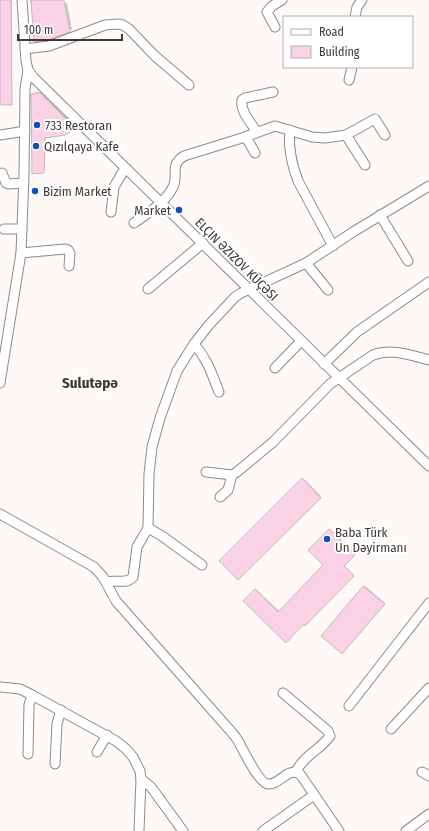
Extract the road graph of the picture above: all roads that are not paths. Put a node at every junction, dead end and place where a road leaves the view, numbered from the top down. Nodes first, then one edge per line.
1 (22, 0) edge
2 (282, 0) edge
3 (362, 0) edge
4 (355, 16) edge
5 (275, 27) dead end
6 (25, 49) junction
7 (352, 68) edge
8 (28, 70) junction
9 (349, 80) dead end
10 (189, 85) dead end
11 (273, 92) dead end
12 (290, 130) junction
13 (25, 131) junction
14 (257, 132) junction
15 (0, 135) edge
16 (346, 135) junction
17 (385, 135) dead end
18 (246, 137) junction
19 (255, 152) dead end
20 (366, 165) dead end
21 (125, 168) junction
22 (2, 173) dead end
23 (24, 183) junction
24 (429, 186) edge
25 (161, 202) junction
26 (111, 212) dead end
27 (380, 215) junction
28 (134, 223) dead end
29 (4, 229) dead end
30 (22, 229) junction
31 (202, 243) junction
32 (333, 246) junction
33 (21, 253) junction
34 (408, 261) dead end
35 (306, 263) junction
36 (69, 266) dead end
37 (429, 282) edge
38 (248, 289) junction
39 (148, 290) dead end
40 (328, 290) dead end
41 (300, 341) junction
42 (194, 344) junction
43 (429, 360) edge
44 (324, 364) junction
45 (275, 368) dead end
46 (338, 378) junction
47 (0, 383) edge
48 (219, 392) dead end
49 (429, 466) edge
50 (206, 472) dead end
51 (232, 475) junction
52 (220, 498) dead end
53 (0, 514) edge
54 (148, 528) junction
55 (202, 565) dead end
56 (106, 582) junction
57 (429, 603) edge
58 (0, 687) edge
59 (429, 688) edge
60 (283, 693) dead end
61 (32, 695) junction
62 (349, 706) dead end
63 (61, 710) junction
64 (391, 730) dead end
65 (107, 735) junction
66 (97, 752) dead end
67 (28, 754) dead end
68 (55, 764) dead end
69 (296, 772) junction
70 (141, 779) junction
71 (314, 795) junction
72 (429, 814) edge
73 (139, 831) edge
74 (183, 831) edge
75 (263, 831) edge
76 (339, 831) edge
77 (406, 831) edge

1 - 6 street
2 - 5 street
3 - 4 street
6 - 8 street
6 - 10 street
7 - 9 street
8 - 13 street
8 - 21 street, ELÇIN ƏZIZOV KÜÇƏSI
11 - 14 street
12 - 14 street
12 - 16 street
12 - 32 street
13 - 15 street
13 - 23 street
14 - 18 street
16 - 17 street
16 - 20 street
18 - 19 street
18 - 25 street
21 - 25 street, ELÇIN ƏZIZOV KÜÇƏSI
21 - 26 street
22 - 23 street
23 - 30 street
24 - 27 street
25 - 28 street
25 - 31 street, ELÇIN ƏZIZOV KÜÇƏSI
27 - 32 street
27 - 34 street
29 - 30 street
30 - 33 street
31 - 38 street, ELÇIN ƏZIZOV KÜÇƏSI
31 - 39 street
32 - 35 street
33 - 36 street
33 - 47 street
35 - 38 street
35 - 40 street
37 - 44 street
38 - 41 street, ELÇIN ƏZIZOV KÜÇƏSI
38 - 42 street
41 - 44 street, ELÇIN ƏZIZOV KÜÇƏSI
41 - 45 street
42 - 48 street
42 - 54 street
43 - 46 street
44 - 46 street, ELÇIN ƏZIZOV KÜÇƏSI
46 - 49 street, ELÇIN ƏZIZOV KÜÇƏSI
46 - 51 street
50 - 51 street
51 - 52 street
53 - 56 street
54 - 55 street
54 - 56 street
56 - 69 street
57 - 62 street
58 - 61 street
59 - 64 street
60 - 69 street
61 - 63 street
61 - 67 street
63 - 65 street
63 - 68 street
65 - 66 street
65 - 70 street
69 - 71 street
70 - 73 street
70 - 74 street
71 - 75 street
71 - 76 street
72 - 77 street

